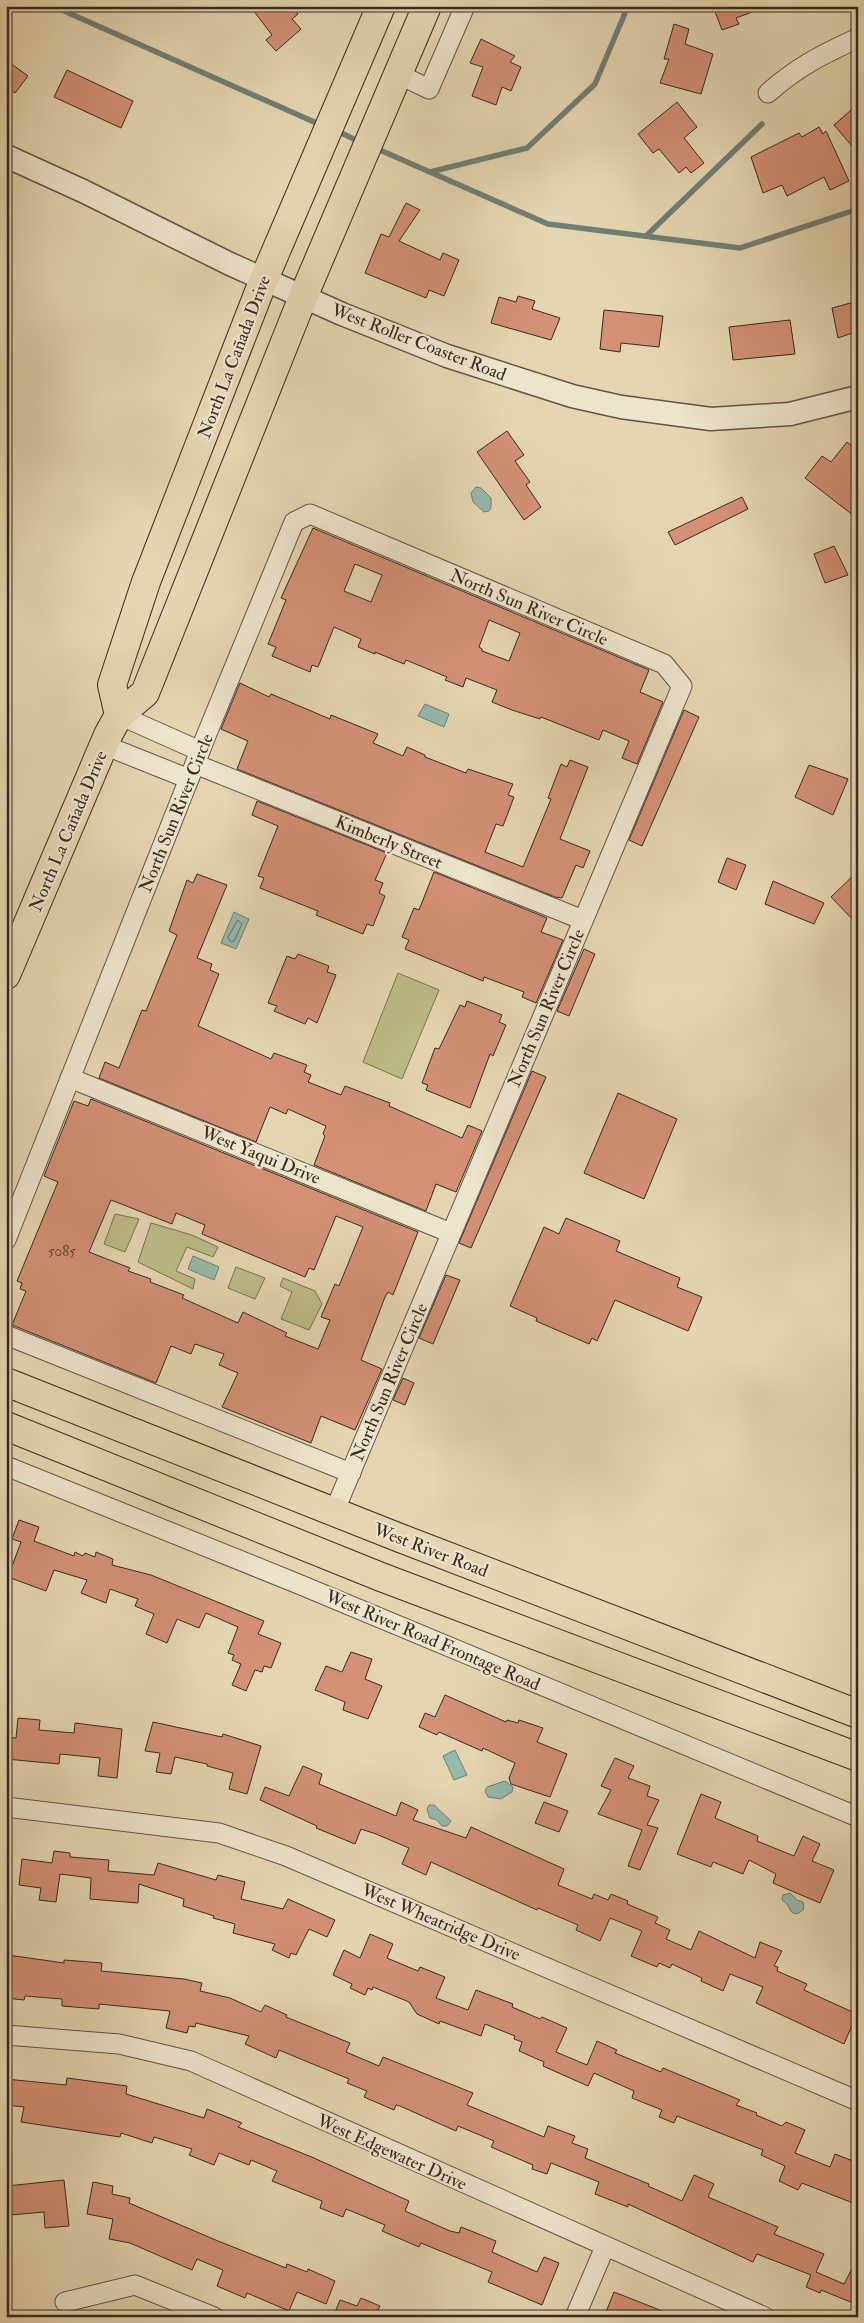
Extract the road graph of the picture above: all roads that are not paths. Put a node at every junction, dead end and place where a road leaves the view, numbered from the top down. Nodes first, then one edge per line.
1 (380, 6) edge
2 (427, 6) edge
3 (465, 6) edge
4 (858, 38) edge
5 (398, 74) junction
6 (768, 93) dead end
7 (6, 156) edge
8 (264, 279) junction
9 (303, 297) junction
10 (858, 397) edge
11 (119, 715) junction
12 (104, 745) junction
13 (195, 765) junction
14 (583, 920) junction
15 (6, 975) edge
16 (70, 1078) junction
17 (451, 1233) junction
18 (6, 1240) edge
19 (6, 1335) edge
20 (6, 1382) edge
21 (6, 1426) edge
22 (6, 1466) edge
23 (351, 1473) junction
24 (334, 1512) junction
25 (858, 1714) edge
26 (858, 1757) edge
27 (6, 1807) edge
28 (858, 1817) edge
29 (6, 2035) edge
30 (858, 2101) edge
31 (605, 2247) junction
32 (65, 2302) dead end
33 (214, 2317) edge
34 (575, 2317) edge
35 (765, 2317) edge

1 - 8 main road, North La Cañada Drive
2 - 5 main road, North La Cañada Drive
3 - 5 street
4 - 6 street
5 - 9 main road, North La Cañada Drive
7 - 8 street, West Roller Coaster Road
8 - 9 street, West Roller Coaster Road
8 - 11 main road, North La Cañada Drive
9 - 10 street, West Roller Coaster Road
9 - 11 main road, North La Cañada Drive
11 - 12 main road, North La Cañada Drive
11 - 13 street, Kimberly Street
12 - 13 street, Kimberly Street
12 - 15 main road, North La Cañada Drive
13 - 14 street, Kimberly Street
13 - 14 street, North Sun River Circle
13 - 16 street, North Sun River Circle
14 - 17 street, North Sun River Circle
16 - 17 street, West Yaqui Drive
16 - 18 street, North Sun River Circle
17 - 23 street, North Sun River Circle
19 - 23 street, North Sun River Circle
20 - 24 main road, West River Road
21 - 26 main road
22 - 28 street, West River Road Frontage Road
23 - 24 street, North Sun River Circle
24 - 25 main road, West River Road
27 - 30 street, West Wheatridge Drive
29 - 31 street, West Edgewater Drive
31 - 34 street
31 - 35 street, West Edgewater Drive
32 - 33 street

